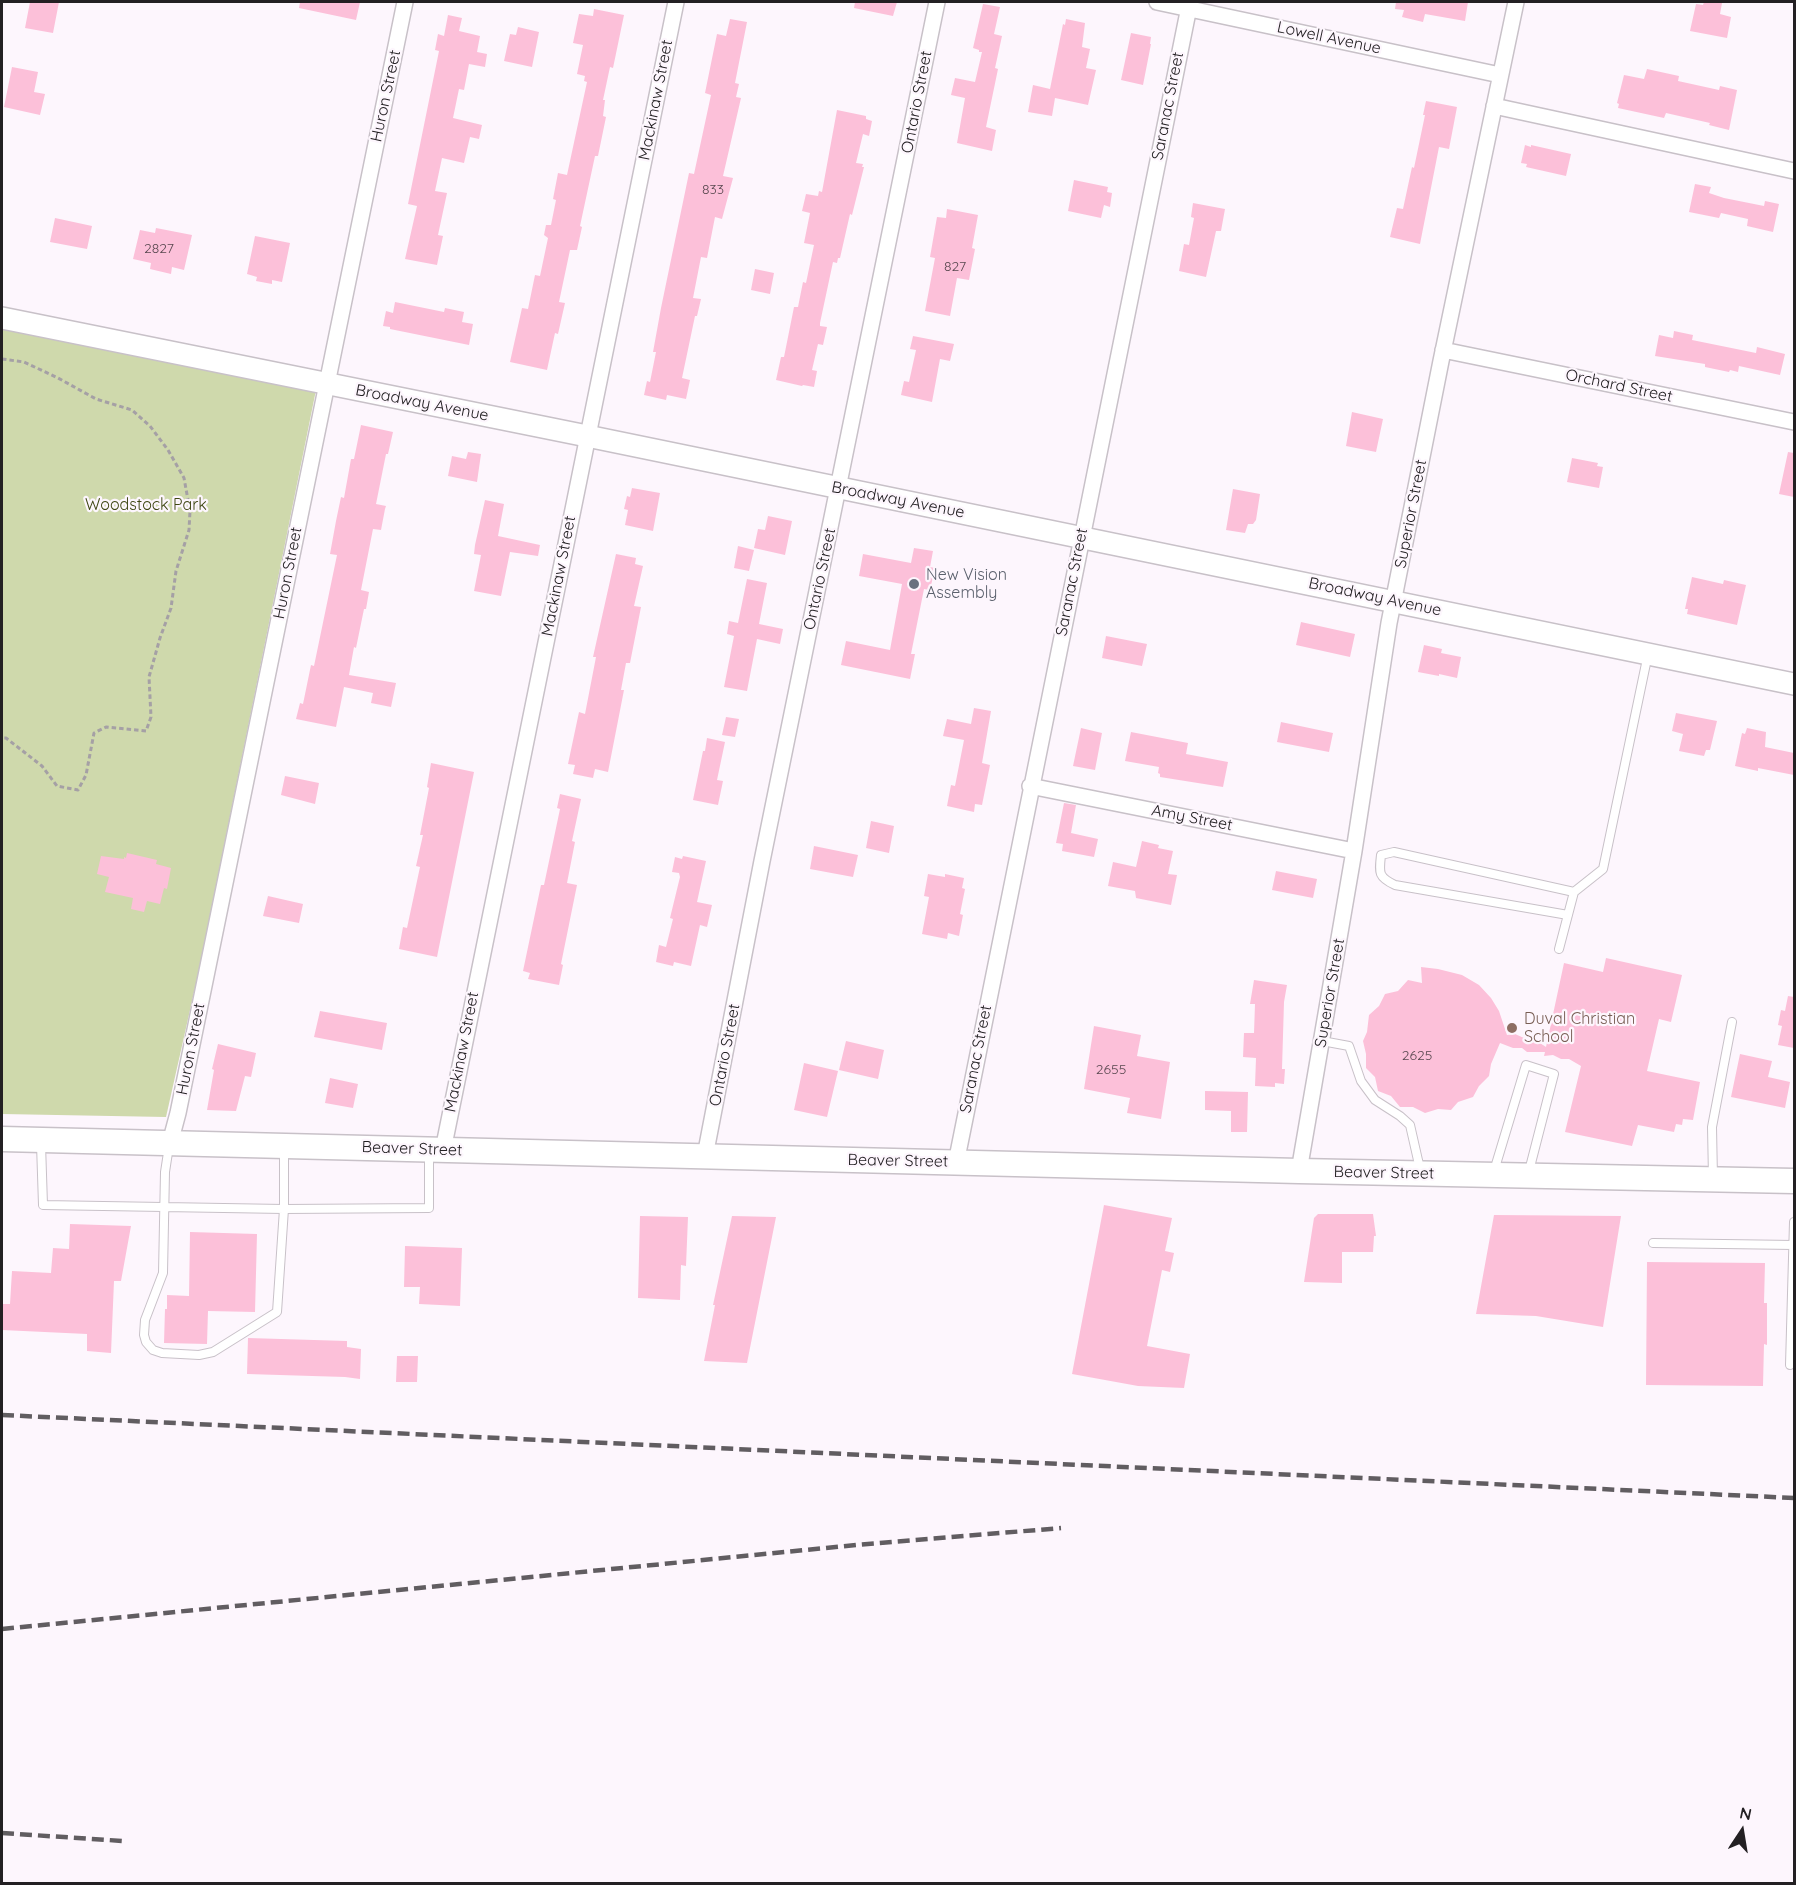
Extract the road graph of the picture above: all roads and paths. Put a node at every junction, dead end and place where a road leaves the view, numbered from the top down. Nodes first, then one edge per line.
1 (405, 2) edge
2 (676, 2) edge
3 (937, 2) edge
4 (1157, 2) edge
5 (1516, 2) edge
6 (1189, 5) edge
7 (1500, 75) junction
8 (1494, 106) junction
9 (1794, 171) edge
10 (2, 318) edge
11 (1443, 350) junction
12 (2, 359) edge
13 (327, 384) junction
14 (1794, 422) edge
15 (587, 436) junction
16 (839, 488) junction
17 (1081, 537) junction
18 (1394, 600) junction
19 (1648, 653) junction
20 (1794, 684) edge
21 (2, 738) edge
22 (1030, 786) junction
23 (1354, 851) junction
24 (1574, 892) junction
25 (1568, 915) junction
26 (1559, 949) dead end
27 (1732, 1022) dead end
28 (1322, 1041) junction
29 (2, 1139) edge
30 (41, 1140) junction
31 (170, 1143) junction
32 (284, 1145) junction
33 (436, 1150) junction
34 (705, 1156) junction
35 (956, 1163) junction
36 (1299, 1171) junction
37 (1421, 1174) junction
38 (1493, 1175) junction
39 (1527, 1176) junction
40 (1713, 1179) junction
41 (1794, 1180) edge
42 (1794, 1188) edge
43 (164, 1206) junction
44 (284, 1209) junction
45 (1794, 1222) edge
46 (1653, 1243) dead end
47 (1794, 1245) edge
48 (1790, 1365) dead end

1 - 13 street, Huron Street
2 - 15 street, Mackinaw Street
3 - 16 street, Ontario Street
4 - 6 street, Lowell Avenue
5 - 7 street, Superior Street
6 - 7 street, Lowell Avenue
6 - 17 street, Saranac Street
7 - 8 street, Superior Street
8 - 9 street
8 - 11 street, Superior Street
10 - 13 street, Broadway Avenue
11 - 14 street, Orchard Street
11 - 18 street, Superior Street
12 - 21 path
13 - 15 street, Broadway Avenue
13 - 31 street, Huron Street
15 - 16 street, Broadway Avenue
15 - 33 street, Mackinaw Street
16 - 17 street, Broadway Avenue
16 - 34 street, Ontario Street
17 - 18 street, Broadway Avenue
17 - 22 street, Saranac Street
18 - 19 street, Broadway Avenue
18 - 23 street, Superior Street
19 - 20 street, Broadway Avenue
19 - 24 lane
22 - 23 street, Amy Street
22 - 35 street, Saranac Street
23 - 28 street, Superior Street
24 - 25 lane
24 - 25 lane
25 - 26 lane
27 - 40 lane
28 - 36 street, Superior Street
28 - 37 lane
29 - 30 main road, Beaver Street
30 - 31 main road, Beaver Street
30 - 43 lane
31 - 32 main road, Beaver Street
31 - 43 lane
32 - 33 main road, Beaver Street
32 - 44 lane
33 - 34 main road, Beaver Street
33 - 44 lane
34 - 35 main road, Beaver Street
35 - 36 main road, Beaver Street
36 - 37 main road, Beaver Street
37 - 38 main road, Beaver Street
38 - 39 main road, Beaver Street
38 - 39 lane
39 - 40 main road, Beaver Street
40 - 41 main road, Beaver Street
41 - 42 lane
43 - 44 lane
43 - 44 lane
45 - 47 lane
46 - 47 lane
47 - 48 lane

